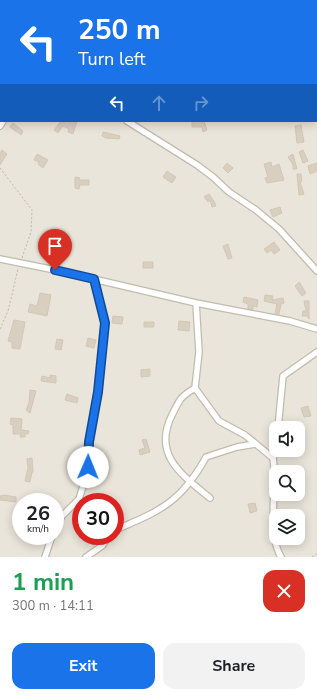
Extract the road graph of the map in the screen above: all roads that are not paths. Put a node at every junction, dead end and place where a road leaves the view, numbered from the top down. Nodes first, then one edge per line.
1 (129, 122) edge
2 (0, 259) edge
3 (317, 271) edge
4 (94, 279) junction
5 (196, 303) junction
6 (317, 329) edge
7 (317, 352) edge
8 (195, 388) junction
9 (279, 421) edge
10 (255, 444) junction
11 (273, 458) joint
12 (189, 481) junction
13 (210, 498) dead end
14 (64, 514) edge
15 (124, 526) edge
16 (49, 545) edge
17 (103, 545) edge
18 (45, 557) edge
19 (86, 557) edge
20 (281, 557) edge

1 - 3 street
2 - 4 street
4 - 5 street
4 - 14 street
5 - 6 street
5 - 8 street
7 - 9 street
8 - 10 street
8 - 12 street
10 - 11 street
10 - 12 street
11 - 20 street
12 - 13 street
12 - 15 street
16 - 18 street
17 - 19 street

